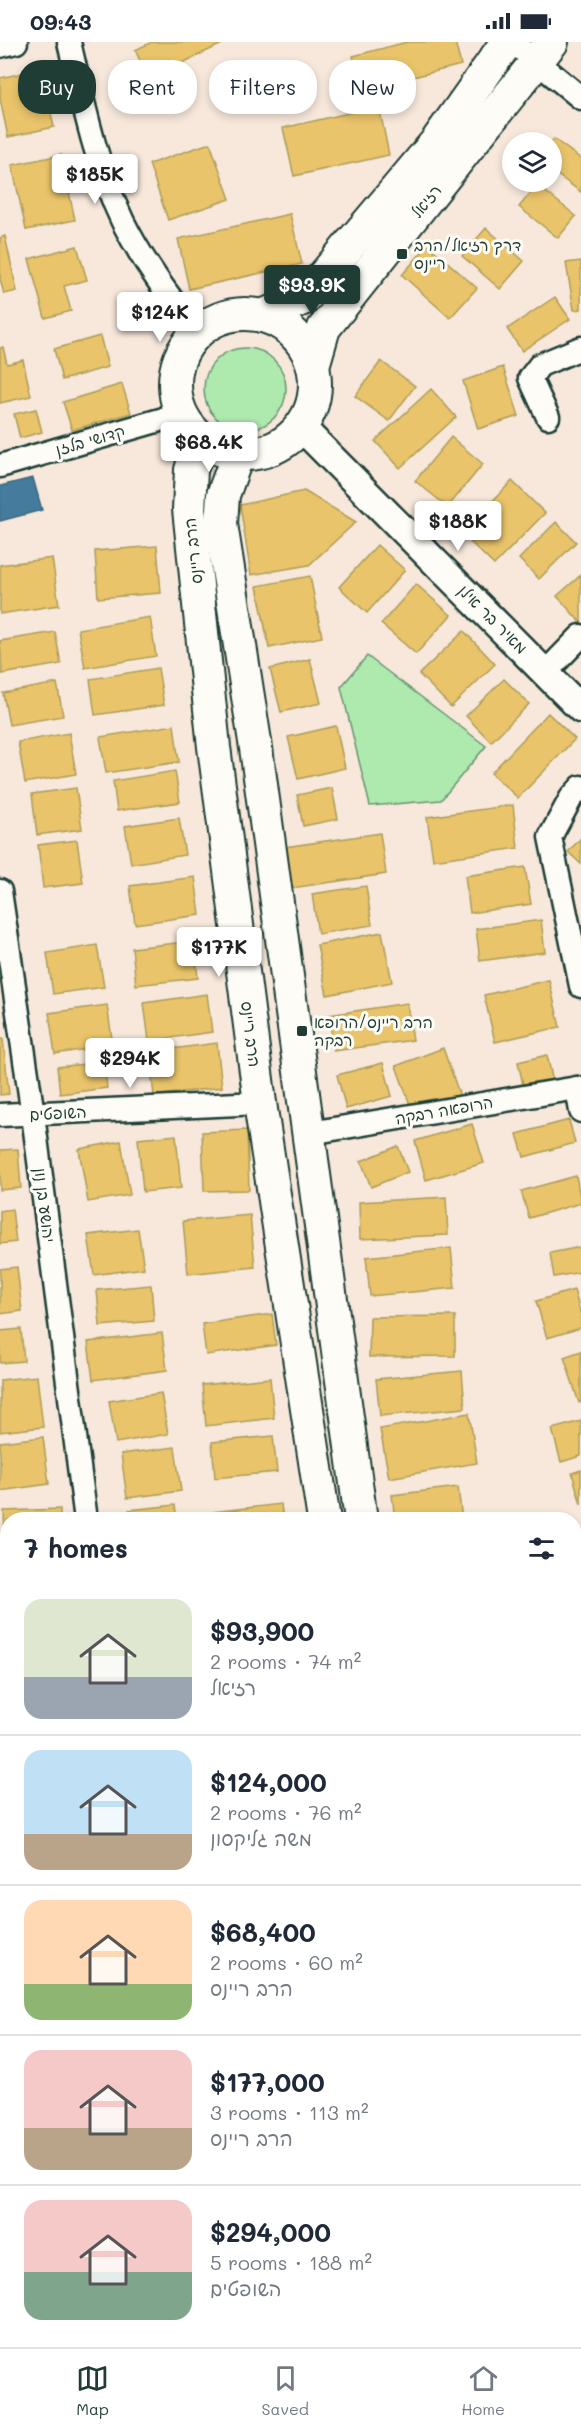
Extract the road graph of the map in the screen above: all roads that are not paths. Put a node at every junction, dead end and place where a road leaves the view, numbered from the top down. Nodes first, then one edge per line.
1 (16, 42) edge
2 (69, 42) edge
3 (507, 42) edge
4 (513, 42) edge
5 (0, 46) edge
6 (544, 52) edge
7 (581, 98) edge
8 (262, 316) junction
9 (197, 333) junction
10 (581, 348) edge
11 (313, 366) junction
12 (181, 414) junction
13 (548, 417) dead end
14 (301, 427) junction
15 (201, 439) junction
16 (238, 454) junction
17 (0, 466) edge
18 (581, 636) edge
19 (546, 672) junction
20 (581, 710) edge
21 (581, 787) edge
22 (0, 891) edge
23 (581, 986) edge
24 (579, 1084) edge
25 (260, 1103) junction
26 (581, 1111) edge
27 (0, 1115) edge
28 (33, 1115) junction
29 (310, 1133) junction
30 (85, 1512) edge
31 (323, 1512) edge
32 (360, 1512) edge

1 - 5 street
2 - 9 street
3 - 8 main road, רזיאל
4 - 6 street
6 - 7 street
6 - 11 main road, רזיאל
8 - 9 main road
8 - 11 main road
9 - 12 main road
10 - 13 street
11 - 14 main road
12 - 15 main road
12 - 17 street, קדושי בלזן
14 - 16 main road
14 - 19 street, מאיר בר אילן
15 - 16 main road
15 - 25 main road, הרב ריינס
16 - 29 main road, הרב ריינס
18 - 19 street
19 - 20 street, מאיר בר אילן
21 - 23 street
22 - 28 street, יהושע בן נון
24 - 26 street
24 - 29 street, הרופאה רבקה
25 - 28 street, השופטים
25 - 31 main road, הרב ריינס
27 - 28 street, השופטים
28 - 30 street, יהושע בן נון
29 - 32 main road, הרב ריינס

